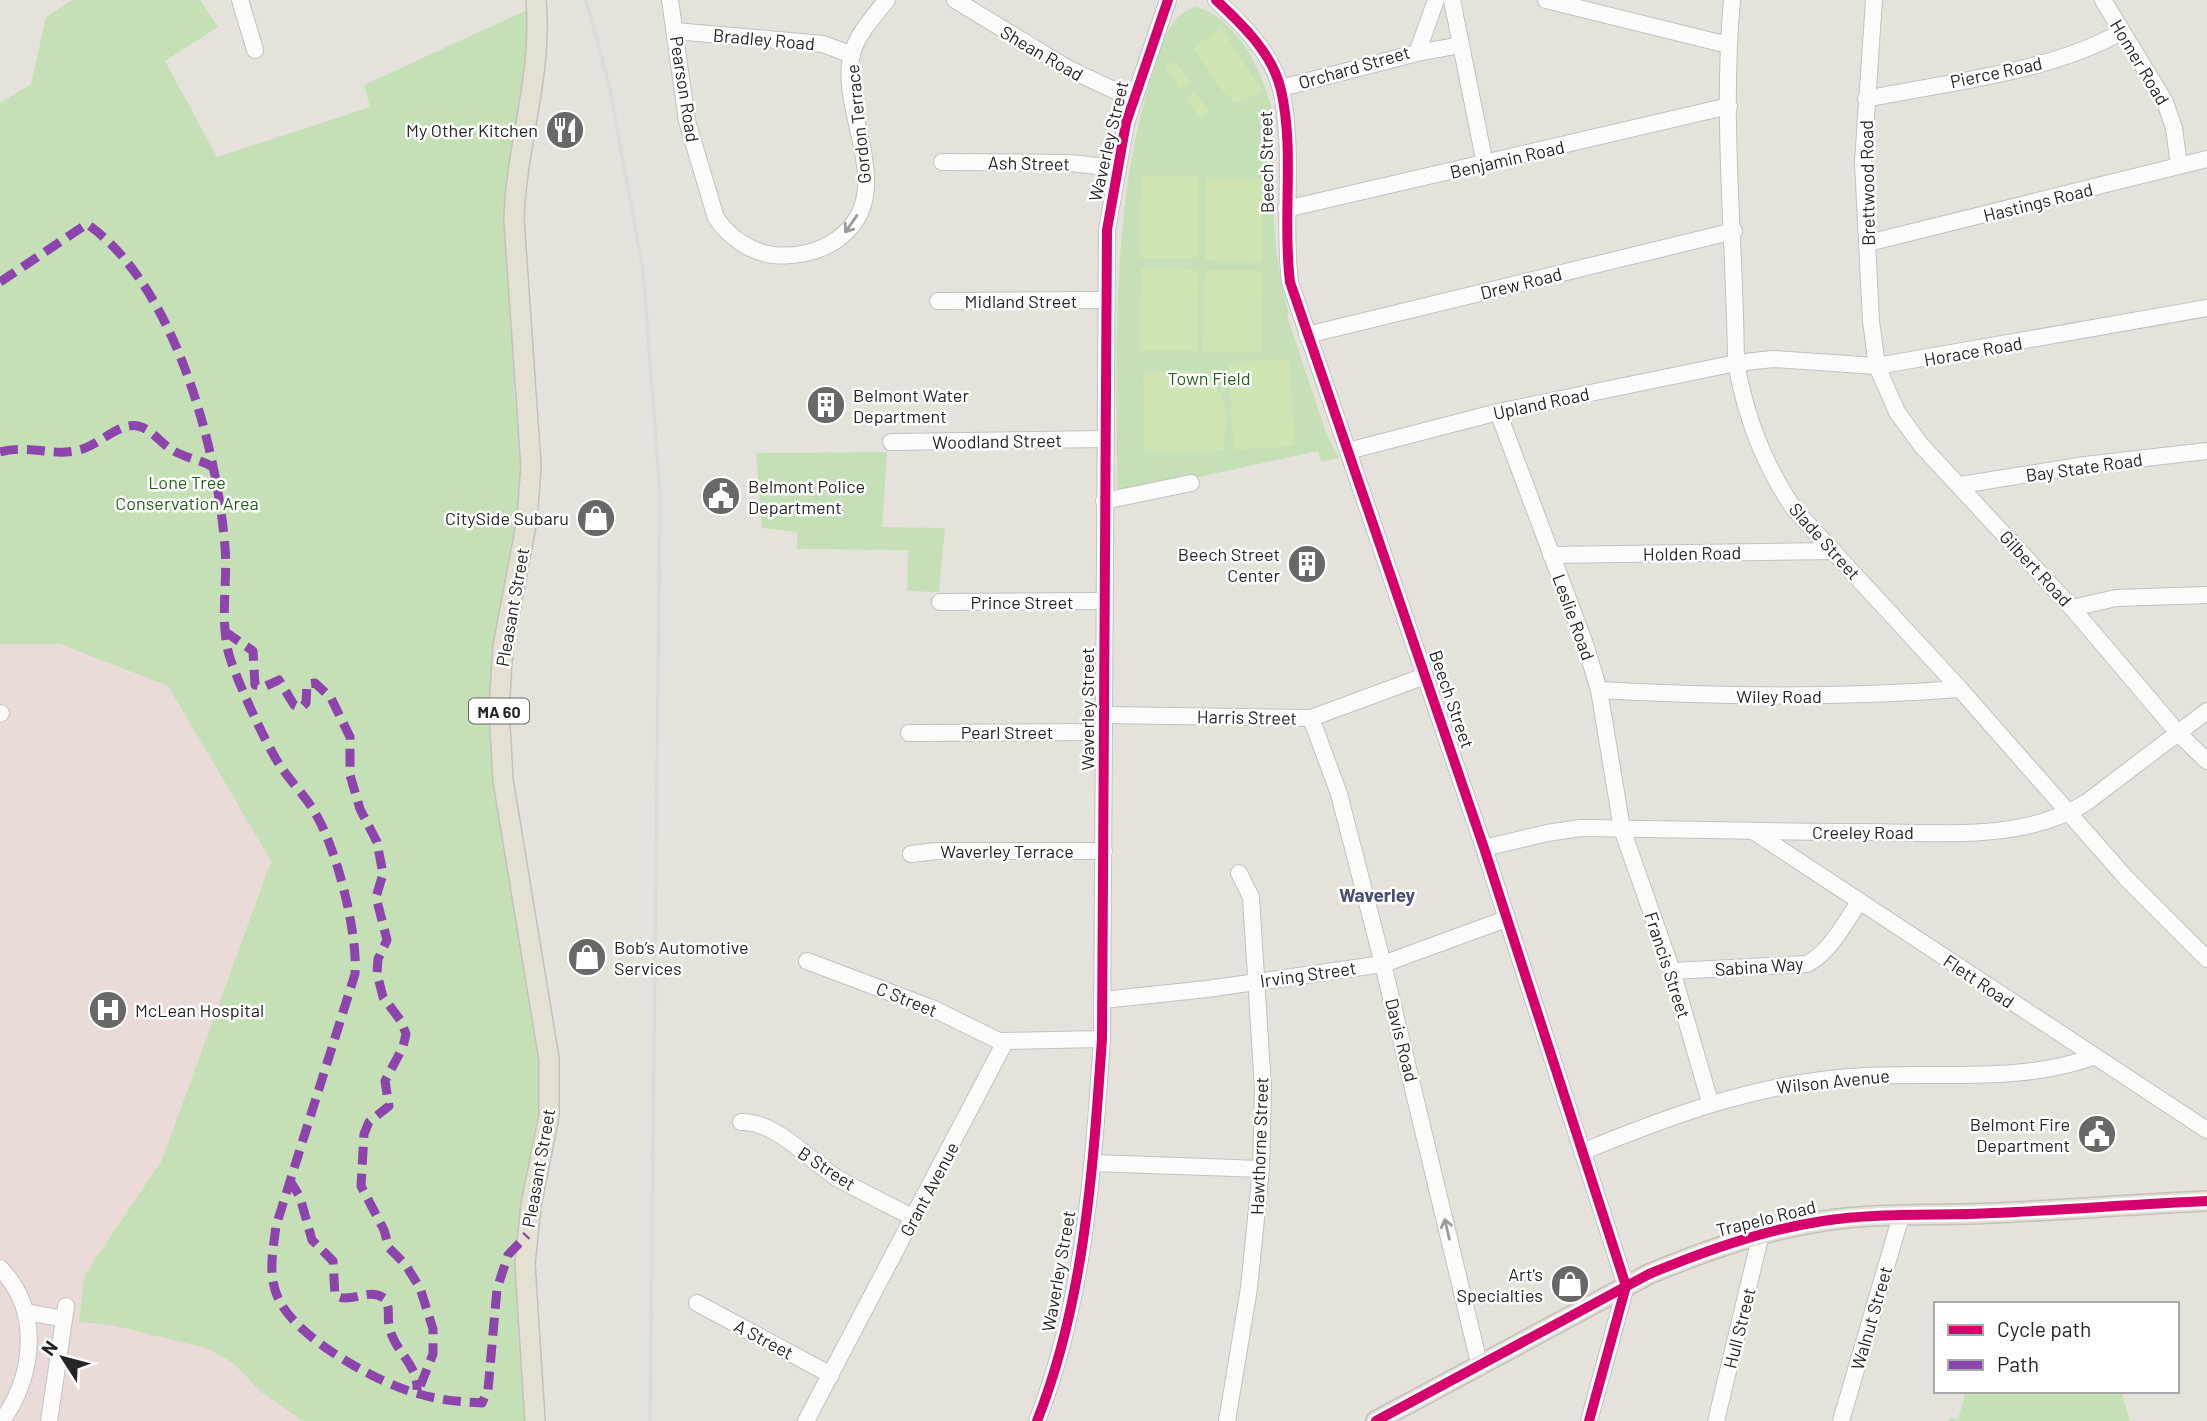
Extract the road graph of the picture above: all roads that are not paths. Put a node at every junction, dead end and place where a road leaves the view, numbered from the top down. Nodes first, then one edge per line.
1 (240, 0) edge
2 (536, 0) edge
3 (670, 0) edge
4 (887, 0) edge
5 (955, 0) edge
6 (1168, 0) edge
7 (1216, 0) edge
8 (1436, 0) edge
9 (1452, 0) edge
10 (1546, 0) edge
11 (1732, 0) edge
12 (1874, 0) edge
13 (2103, 0) edge
14 (675, 31) junction
15 (2121, 32) junction
16 (1461, 45) junction
17 (1728, 45) junction
18 (255, 50) dead end
19 (1417, 52) junction
20 (852, 55) junction
21 (1281, 88) junction
22 (1133, 99) junction
23 (1866, 99) junction
24 (1729, 106) junction
25 (2207, 159) edge
26 (942, 162) dead end
27 (1485, 164) junction
28 (2179, 166) junction
29 (1116, 168) junction
30 (1286, 209) junction
31 (716, 218) joint
32 (1734, 231) junction
33 (1868, 243) junction
34 (1104, 300) junction
35 (938, 301) dead end
36 (2207, 308) edge
37 (1307, 335) junction
38 (1736, 363) junction
39 (1877, 366) junction
40 (1498, 412) junction
41 (1104, 439) junction
42 (891, 442) dead end
43 (1348, 451) junction
44 (2207, 451) edge
45 (1191, 483) dead end
46 (1961, 485) junction
47 (1104, 501) junction
48 (1833, 551) junction
49 (1551, 555) junction
50 (2207, 595) edge
51 (1104, 601) junction
52 (940, 602) dead end
53 (2072, 608) junction
54 (1425, 676) junction
55 (1598, 690) junction
56 (1960, 690) junction
57 (2207, 711) edge
58 (1311, 718) junction
59 (1104, 724) junction
60 (909, 733) dead end
61 (2178, 733) junction
62 (2207, 761) edge
63 (2069, 814) junction
64 (1622, 829) junction
65 (1751, 831) junction
66 (1484, 848) junction
67 (1104, 851) junction
68 (911, 854) dead end
69 (1239, 873) dead end
70 (1859, 902) junction
71 (1506, 919) junction
72 (2207, 959) edge
73 (807, 961) dead end
74 (1384, 964) junction
75 (1672, 971) junction
76 (1258, 981) junction
77 (1103, 1000) junction
78 (1102, 1039) junction
79 (1005, 1042) junction
80 (2092, 1057) junction
81 (1710, 1102) junction
82 (741, 1122) dead end
83 (2207, 1130) edge
84 (1582, 1152) junction
85 (1094, 1163) junction
86 (1261, 1169) junction
87 (2207, 1201) edge
88 (1901, 1216) junction
89 (914, 1218) junction
90 (1761, 1234) junction
91 (0, 1268) edge
92 (1626, 1286) junction
93 (697, 1303) dead end
94 (26, 1312) junction
95 (1480, 1367) junction
96 (831, 1375) junction
97 (2, 1421) edge
98 (49, 1421) edge
99 (535, 1421) edge
100 (806, 1421) edge
101 (1037, 1421) edge
102 (1227, 1421) edge
103 (1376, 1421) edge
104 (1589, 1421) edge
105 (1716, 1421) edge
106 (1841, 1421) edge

1 - 18 street
2 - 99 main road, Pleasant Street / MA 60
3 - 14 street, Pearson Road
4 - 20 street, Gordon Terrace
5 - 22 street, Shean Road
6 - 22 street, Waverley Street
7 - 21 street, Beech Street
8 - 19 street, Orchard Street
9 - 16 street
10 - 17 street
11 - 17 street, Slade Street
12 - 23 street, Brettwood Road
13 - 15 street, Homer Road
14 - 20 street, Bradley Road
14 - 31 street, Pearson Road
15 - 23 street, Pierce Road
15 - 28 street, Homer Road
16 - 19 street
16 - 27 street
17 - 24 street, Slade Street
19 - 21 street, Orchard Street
20 -> 31 street, Gordon Terrace
21 - 30 street, Beech Street
22 - 29 street, Waverley Street
23 - 33 street, Brettwood Road
24 - 27 street, Benjamin Road
24 - 32 street, Slade Street
25 - 28 street, Hastings Road
26 - 29 street, Ash Street
27 - 30 street, Benjamin Road
28 - 33 street, Hastings Road
29 - 34 street, Waverley Street
30 - 37 street, Beech Street
32 - 37 street, Drew Road
32 - 38 street, Slade Street
33 - 39 street, Brettwood Road
34 - 35 street, Midland Street
34 - 41 street, Waverley Street
36 - 39 street, Horace Road
37 - 43 street, Beech Street
38 - 39 street, Horace Road
38 - 40 street, Upland Road
38 - 48 street, Slade Street
39 - 46 street, Gilbert Road
40 - 43 street, Upland Road
40 - 49 street, Leslie Road
41 - 42 street, Woodland Street
41 - 47 street, Waverley Street
43 - 54 street, Beech Street
44 - 46 street, Bay State Road
45 - 47 street
46 - 53 street, Gilbert Road
47 - 51 street, Waverley Street
48 - 49 street, Holden Road
48 - 56 street, Slade Street
49 - 55 street, Leslie Road
50 - 53 street
51 - 52 street, Prince Street
51 - 59 street, Waverley Street
53 - 61 street, Gilbert Road
54 - 58 street, Harris Street
54 - 66 street, Beech Street
55 - 56 street, Wiley Road
55 - 64 street, Leslie Road
56 - 63 street, Slade Street
57 - 61 street, Creeley Road
58 - 59 street, Harris Street
58 - 74 street, Davis Road
59 - 60 street, Pearl Street
59 - 67 street, Waverley Street
61 - 62 street, Gilbert Road
61 - 63 street, Creeley Road
63 - 65 street, Creeley Road
63 - 72 street, Slade Street
64 - 65 street, Creeley Road
64 - 66 street, Creeley Road
64 - 75 street, Francis Street
65 - 70 street, Flett Road
66 - 71 street, Beech Street
67 - 68 street, Waverley Terrace
67 - 77 street, Waverley Street
69 - 76 street, Hawthorne Street
70 - 75 street, Sabina Way
70 - 80 street, Flett Road
71 - 74 street, Irving Street
71 - 84 street, Beech Street
73 - 79 street, C Street
74 - 76 street, Irving Street
95 -> 74 street, Davis Road
75 - 81 street, Francis Street
76 - 77 street, Irving Street
76 - 86 street, Hawthorne Street
77 - 78 street, Waverley Street
78 - 79 street
78 - 85 street, Waverley Street
79 - 89 street, Grant Avenue
80 - 81 street, Wilson Avenue
80 - 83 street, Flett Road
81 - 84 street, Wilson Avenue
82 - 89 street, B Street
84 - 92 street, Beech Street
85 - 86 street
85 - 101 street, Waverley Street
86 - 102 street, Hawthorne Street
87 - 88 main road, Trapelo Road
88 - 90 main road, Trapelo Road
88 - 106 street, Walnut Street
89 - 96 street, Grant Avenue
90 - 92 main road, Trapelo Road
90 - 105 street, Hull Street
91 - 94 street
92 - 95 main road, Trapelo Road
92 - 104 street
93 - 96 street, A Street
94 - 97 street
94 - 98 street
95 - 103 main road, Trapelo Road
96 - 100 street, Grant Avenue

